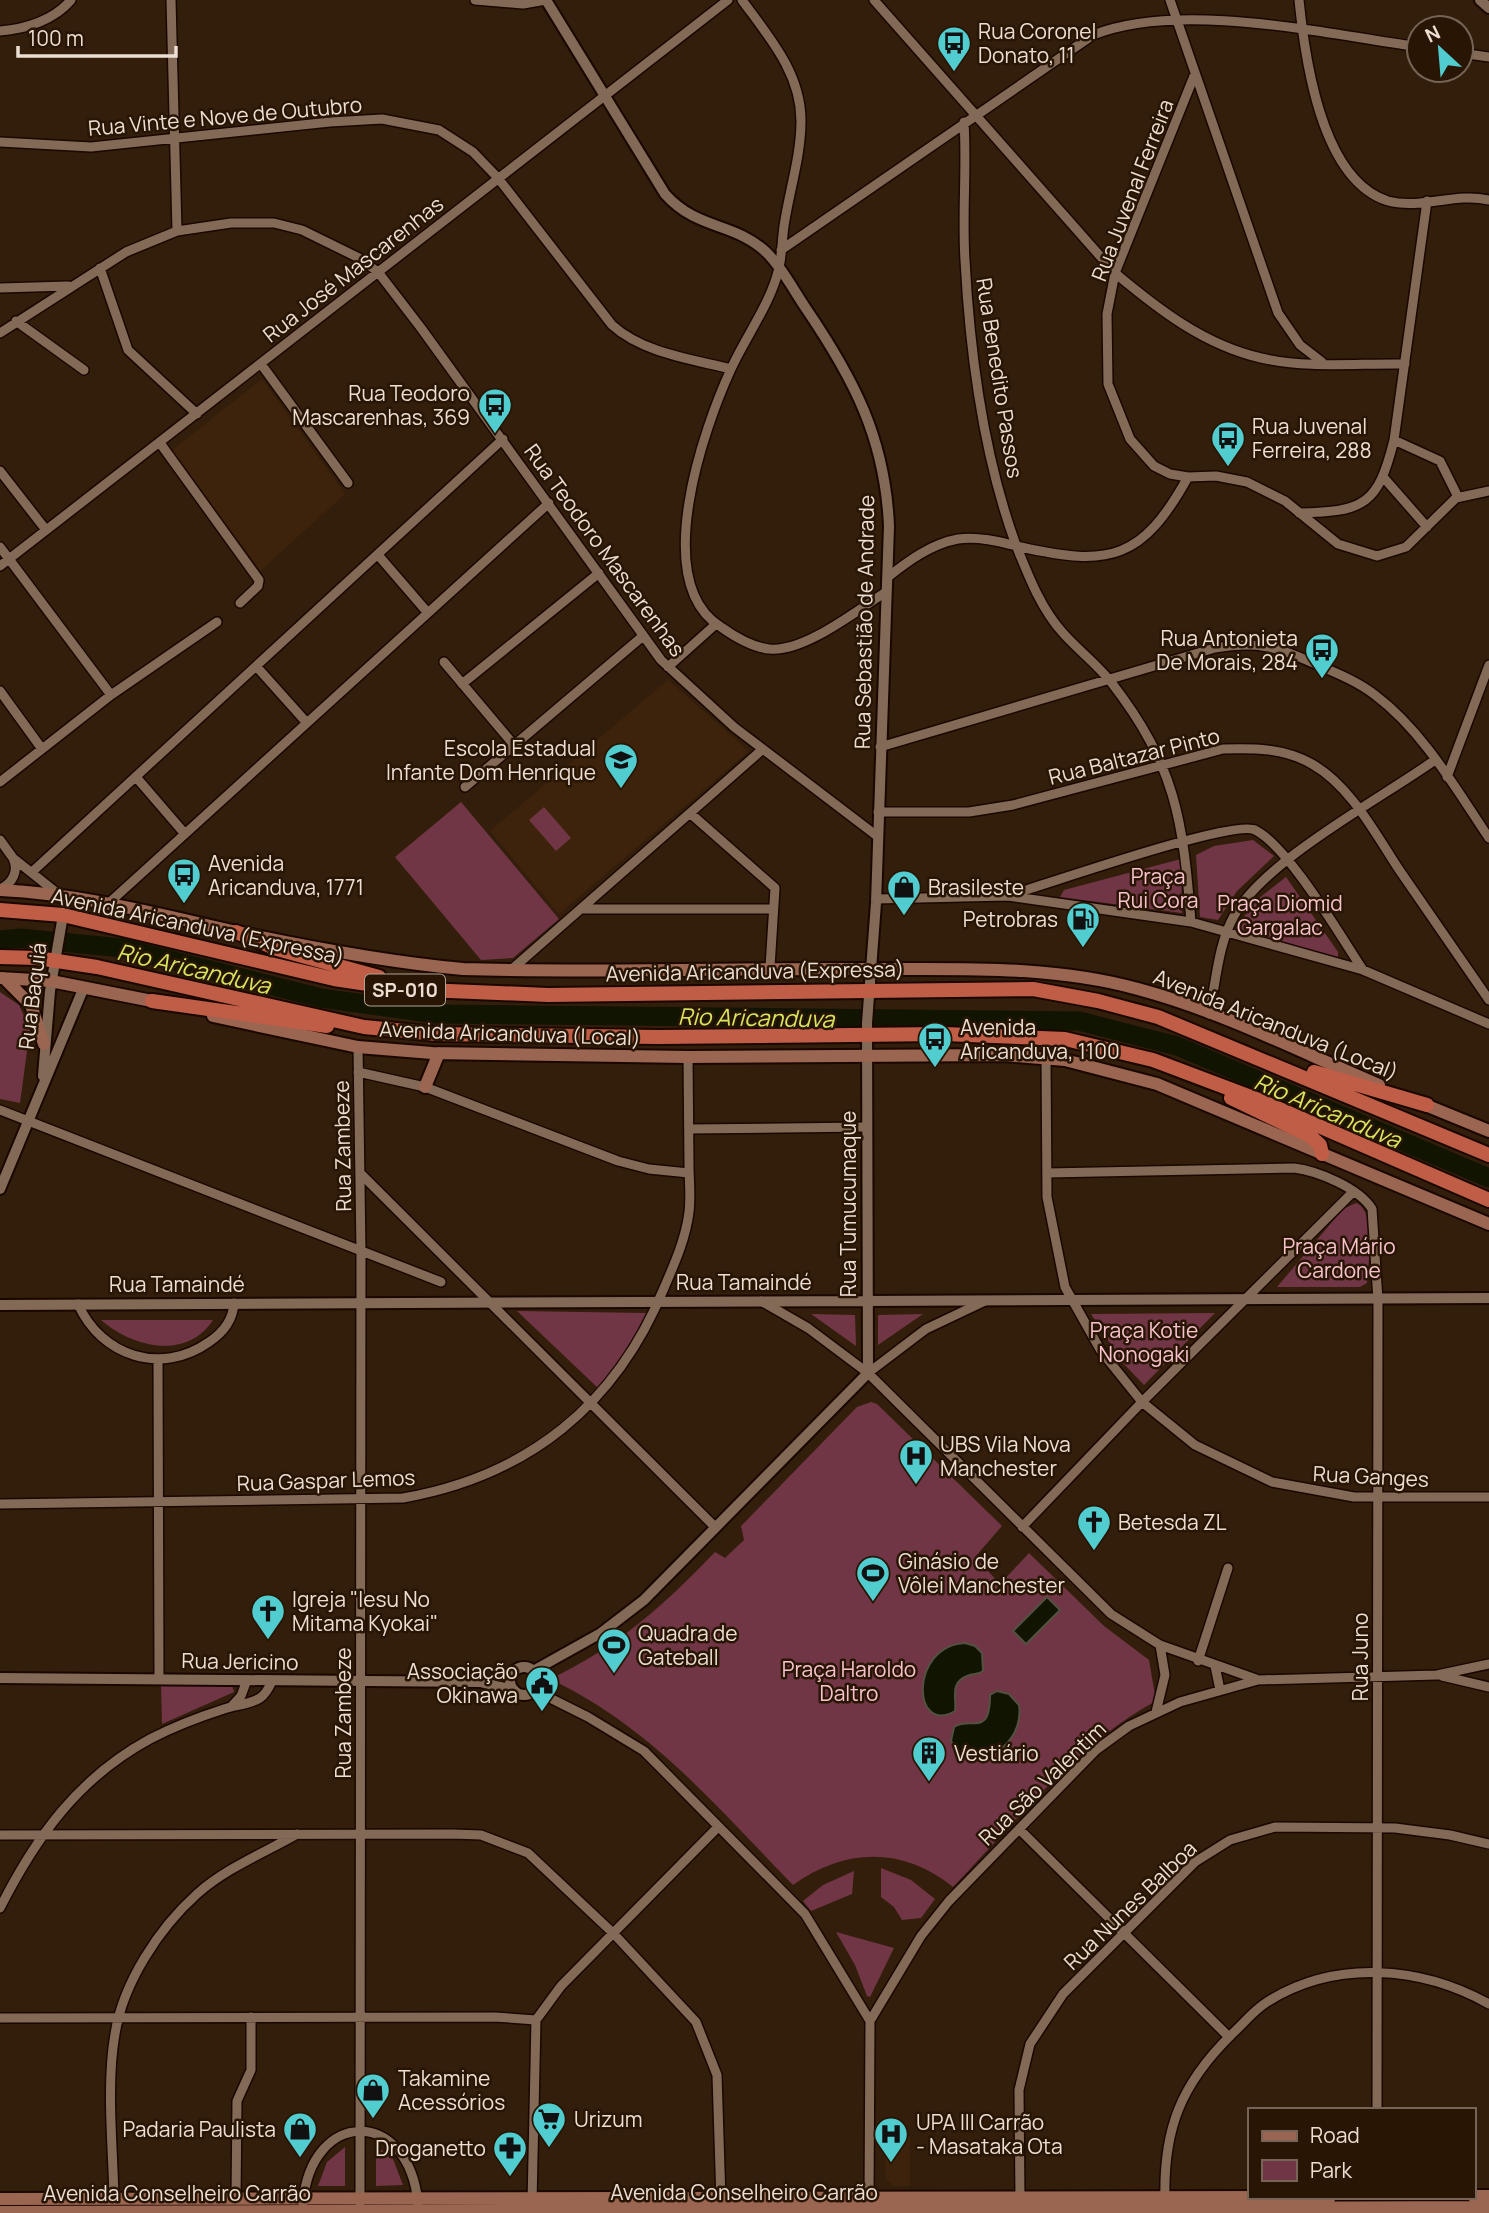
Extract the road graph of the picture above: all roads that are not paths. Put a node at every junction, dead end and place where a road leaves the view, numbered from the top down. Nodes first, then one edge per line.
1 (71, 0) edge
2 (171, 0) edge
3 (475, 0) edge
4 (546, 0) edge
5 (728, 0) edge
6 (742, 0) edge
7 (874, 0) edge
8 (1171, 0) edge
9 (1299, 0) edge
10 (1480, 0) edge
11 (1489, 8) edge
12 (1178, 21) junction
13 (0, 30) edge
14 (1302, 31) junction
15 (1405, 45) edge
16 (1194, 76) junction
17 (603, 95) junction
18 (974, 114) junction
19 (964, 122) junction
20 (173, 138) junction
21 (0, 142) edge
22 (498, 177) junction
23 (1489, 200) edge
24 (1427, 201) junction
25 (177, 231) junction
26 (781, 250) junction
27 (100, 268) junction
28 (779, 269) junction
29 (378, 272) junction
30 (1115, 272) junction
31 (70, 286) junction
32 (0, 288) edge
33 (16, 321) junction
34 (0, 333) edge
35 (1323, 363) junction
36 (261, 364) junction
37 (1405, 364) junction
38 (731, 369) junction
39 (84, 370) dead end
40 (197, 414) junction
41 (503, 439) junction
42 (1394, 440) junction
43 (160, 443) junction
44 (0, 471) edge
45 (1188, 477) junction
46 (1384, 478) junction
47 (348, 483) dead end
48 (1489, 491) edge
49 (1458, 497) junction
50 (549, 503) junction
51 (1299, 513) junction
52 (1427, 527) junction
53 (46, 530) junction
54 (1017, 546) junction
55 (0, 547) edge
56 (378, 555) junction
57 (9, 559) junction
58 (0, 566) edge
59 (599, 573) junction
60 (888, 577) junction
61 (886, 592) junction
62 (240, 603) dead end
63 (428, 613) junction
64 (217, 622) dead end
65 (716, 624) junction
66 (643, 636) junction
67 (444, 662) dead end
68 (1489, 665) edge
69 (256, 666) junction
70 (668, 667) junction
71 (1109, 679) junction
72 (463, 684) junction
73 (0, 691) edge
74 (111, 695) junction
75 (307, 723) junction
76 (514, 745) junction
77 (880, 747) junction
78 (42, 749) junction
79 (763, 749) junction
80 (1435, 760) junction
81 (1163, 763) junction
82 (136, 777) junction
83 (1447, 777) junction
84 (0, 782) edge
85 (465, 787) dead end
86 (878, 812) junction
87 (1360, 812) junction
88 (691, 814) junction
89 (186, 834) junction
90 (877, 836) junction
91 (1489, 838) edge
92 (0, 840) edge
93 (1185, 842) junction
94 (13, 858) junction
95 (1286, 860) junction
96 (32, 872) junction
97 (0, 889) edge
98 (57, 893) junction
99 (1008, 896) junction
100 (876, 899) junction
101 (110, 902) junction
102 (582, 909) junction
103 (774, 909) junction
104 (0, 910) edge
105 (62, 918) junction
106 (1191, 922) junction
107 (1227, 930) junction
108 (236, 932) junction
109 (0, 957) edge
110 (56, 957) junction
111 (771, 967) junction
112 (870, 969) junction
113 (1363, 970) junction
114 (511, 971) junction
115 (2, 978) edge
116 (51, 981) junction
117 (85, 987) junction
118 (473, 994) junction
119 (868, 994) junction
120 (1489, 1000) edge
121 (152, 1001) junction
122 (1209, 1014) junction
123 (1489, 1024) edge
124 (364, 1027) junction
125 (867, 1029) junction
126 (44, 1044) junction
127 (358, 1047) junction
128 (439, 1053) junction
129 (867, 1056) junction
130 (1046, 1057) junction
131 (688, 1058) junction
132 (1273, 1063) junction
133 (1170, 1067) junction
134 (359, 1072) junction
135 (43, 1082) junction
136 (425, 1087) junction
137 (1427, 1105) junction
138 (0, 1110) edge
139 (29, 1119) junction
140 (867, 1127) junction
141 (689, 1129) junction
142 (1489, 1131) edge
143 (1322, 1154) junction
144 (1489, 1155) edge
145 (360, 1173) junction
146 (689, 1173) junction
147 (1046, 1173) junction
148 (0, 1189) edge
149 (1353, 1192) junction
150 (1489, 1200) edge
151 (1489, 1224) edge
152 (361, 1252) junction
153 (441, 1282) dead end
154 (1489, 1298) edge
155 (986, 1300) junction
156 (1070, 1300) junction
157 (1378, 1300) junction
158 (761, 1301) junction
159 (867, 1301) junction
160 (1245, 1301) junction
161 (659, 1302) junction
162 (234, 1303) junction
163 (78, 1304) junction
164 (359, 1304) junction
165 (0, 1305) edge
166 (495, 1305) junction
167 (158, 1360) junction
168 (868, 1373) junction
169 (1142, 1402) junction
170 (592, 1403) junction
171 (1377, 1497) junction
172 (1489, 1497) edge
173 (359, 1500) junction
174 (157, 1503) junction
175 (0, 1504) edge
176 (715, 1527) junction
177 (1022, 1527) junction
178 (1228, 1569) dead end
179 (1160, 1645) junction
180 (1198, 1661) junction
181 (1489, 1664) edge
182 (1215, 1665) junction
183 (533, 1671) junction
184 (513, 1674) junction
185 (1437, 1675) junction
186 (1377, 1676) junction
187 (0, 1678) edge
188 (159, 1679) junction
189 (247, 1680) junction
190 (1258, 1680) junction
191 (272, 1681) junction
192 (361, 1681) junction
193 (480, 1682) junction
194 (1489, 1687) edge
195 (514, 1690) junction
196 (534, 1690) junction
197 (1220, 1690) junction
198 (231, 1707) junction
199 (1156, 1712) junction
200 (718, 1826) junction
201 (1377, 1828) junction
202 (1019, 1829) junction
203 (299, 1833) junction
204 (42, 1834) junction
205 (0, 1835) edge
206 (359, 1835) junction
207 (1489, 1844) edge
208 (0, 1908) edge
209 (1124, 1933) junction
210 (614, 1934) junction
211 (1377, 1973) junction
212 (1489, 2004) edge
213 (119, 2017) junction
214 (251, 2017) junction
215 (360, 2017) junction
216 (0, 2018) edge
217 (536, 2020) junction
218 (870, 2021) junction
219 (1230, 2037) junction
220 (1377, 2108) edge
221 (360, 2132) junction
222 (0, 2199) edge
223 (114, 2199) junction
224 (236, 2199) junction
225 (1376, 2203) edge
226 (721, 2204) junction
227 (1021, 2204) junction
228 (1165, 2204) junction
229 (303, 2205) edge
230 (360, 2205) edge
231 (418, 2205) edge
232 (532, 2205) edge
233 (1323, 2206) edge
234 (1417, 2206) edge
235 (687, 2207) edge
236 (869, 2207) edge
237 (1052, 2207) edge
238 (1241, 2207) edge
239 (1489, 2207) edge
240 (138, 2208) edge
241 (322, 2208) edge
242 (503, 2208) edge
243 (594, 2208) edge
244 (779, 2208) edge
245 (0, 2212) edge

1 - 13 street
2 - 20 street
3 - 4 street
4 - 17 street, Rua Sebastião de Andrade
5 - 17 street, Rua José Mascarenhas
6 - 26 street
7 - 18 street
8 - 12 street
9 - 14 street
10 - 11 street
12 - 14 street
12 - 16 street
12 - 18 street
14 - 15 street
14 - 24 street
16 - 30 street, Rua Juvenal Ferreira
16 - 35 street
17 - 22 street, Rua José Mascarenhas
17 - 28 street, Rua Sebastião de Andrade
18 - 19 street
18 - 30 street
19 - 26 street
19 - 54 street, Rua Benedito Passos
20 - 21 street, Rua Vinte e Nove de Outubro
20 - 22 street, Rua Vinte e Nove de Outubro
20 - 25 street
22 - 29 street, Rua José Mascarenhas
22 - 38 street, Rua Vinte e Nove de Outubro
23 - 24 street
24 - 37 street
25 - 27 street
25 - 29 street
26 - 28 street
27 - 31 street
27 - 40 street
28 - 38 street
28 - 60 street, Rua Sebastião de Andrade
29 - 36 street, Rua José Mascarenhas
29 - 41 street, Rua Teodoro Mascarenhas
30 - 35 street
30 - 45 street, Rua Juvenal Ferreira
31 - 32 street
31 - 33 street
33 - 34 street
33 - 39 street
35 - 37 street
36 - 40 street, Rua José Mascarenhas
36 - 47 street
37 - 42 street
38 - 65 street
40 - 43 street, Rua José Mascarenhas
41 - 50 street, Rua Teodoro Mascarenhas
41 - 56 street
42 - 46 street
42 - 49 street
43 - 53 street, Rua José Mascarenhas
43 - 62 street
44 - 53 street
45 - 51 street, Rua Juvenal Ferreira
45 - 54 street
46 - 51 street
46 - 52 street
48 - 49 street
49 - 52 street, Rua Juvenal Ferreira
50 - 59 street, Rua Teodoro Mascarenhas
50 - 63 street
51 - 52 street, Rua Juvenal Ferreira
53 - 57 street, Rua José Mascarenhas
54 - 60 street
54 - 71 street, Rua Benedito Passos
55 - 57 street
56 - 63 street
56 - 69 street
57 - 58 street, Rua José Mascarenhas
57 - 74 street
59 - 66 street, Rua Teodoro Mascarenhas
59 - 72 street
60 - 61 street, Rua Sebastião de Andrade
61 - 65 street
61 - 77 street, Rua Sebastião de Andrade
63 - 75 street
64 - 74 street
65 - 70 street
66 - 70 street, Rua Teodoro Mascarenhas
66 - 76 street
67 - 72 street
68 - 83 street
69 - 75 street
69 - 82 street
70 - 79 street, Rua Teodoro Mascarenhas
71 - 77 street
71 - 80 street
71 - 81 street, Rua Benedito Passos
72 - 76 street
73 - 78 street
74 - 78 street
75 - 89 street
76 - 85 street
77 - 86 street, Rua Sebastião de Andrade
78 - 84 street
79 - 88 street
79 - 90 street, Rua Teodoro Mascarenhas
80 - 83 street
80 - 87 street
81 - 86 street, Rua Baltazar Pinto
81 - 87 street, Rua Baltazar Pinto
81 - 93 street, Rua Benedito Passos
82 - 89 street
82 - 96 street
83 - 91 street
86 - 90 street, Rua Sebastião de Andrade
87 - 95 street
87 - 120 street, Rua Baltazar Pinto
88 - 102 street
88 - 103 street
89 - 101 street
90 - 100 street, Rua Sebastião de Andrade
92 - 94 street
93 - 95 street
93 - 99 street
93 - 106 street, Rua Benedito Passos
94 - 96 street
94 - 97 street
95 - 107 street
95 - 113 street
96 - 98 street
97 - 98 main road, Avenida Aricanduva (Local)
98 - 101 main road, Avenida Aricanduva (Local)
99 - 100 street
99 - 106 street
100 - 112 street, Rua Sebastião de Andrade
101 - 108 main road, Avenida Aricanduva (Local)
102 - 103 street
102 - 114 street
103 - 111 street
104 - 105 highway, Avenida Aricanduva (Expressa) / SP-010
105 - 110 street, Rua Baquiá
105 - 118 highway, Avenida Aricanduva (Expressa) / SP-010
106 - 107 street
107 - 113 street
107 - 122 street
108 - 114 main road, Avenida Aricanduva (Local)
108 - 118 highway
109 - 110 highway, SP-010
110 - 116 street, Rua Baquiá
110 - 124 highway, SP-010
111 - 112 main road, Avenida Aricanduva (Local)
111 - 114 main road, Avenida Aricanduva (Local)
112 - 119 street, Rua Sebastião de Andrade
112 - 122 main road, Avenida Aricanduva (Local)
113 - 123 street
115 - 116 main road, Avenida Aricanduva (Local)
115 - 126 main road
116 - 117 main road, Avenida Aricanduva (Local)
116 - 126 street, Rua Baquiá
117 - 121 main road, Avenida Aricanduva (Local)
117 - 135 street, Rua Baquiá
118 - 119 highway, Avenida Aricanduva (Expressa) / SP-010
119 - 125 street, Rua Sebastião de Andrade
119 - 132 highway, Avenida Aricanduva (Expressa) / SP-010
121 - 124 highway
121 - 127 main road, Avenida Aricanduva (Local)
122 - 137 main road, Avenida Aricanduva (Local)
124 - 125 highway, SP-010
125 - 129 street, Rua Tumucumaque
125 - 133 highway, SP-010
126 - 135 street, Rua Baquiá
127 - 128 main road, Avenida Aricanduva (Local)
127 - 134 street, Rua Zambeze
128 - 131 main road, Avenida Aricanduva (Local)
128 - 136 main road
129 - 130 main road, Avenida Aricanduva (Local)
129 - 131 main road, Avenida Aricanduva (Local)
129 - 140 street, Rua Tumucumaque
130 - 143 main road, Avenida Aricanduva (Local)
130 - 147 street, Rua Ganges
131 - 141 street, Rua Gaspar Lemos
132 - 137 highway
132 - 144 highway, Avenida Aricanduva (Expressa) / SP-010
133 - 143 highway
133 - 150 highway, SP-010
134 - 136 street
134 - 145 street, Rua Zambeze
135 - 139 street, Rua Baquiá
136 - 146 street
137 - 142 main road, Avenida Aricanduva (Local)
138 - 139 street
139 - 148 street, Rua Baquiá
139 - 152 street
140 - 141 street
140 - 159 street, Rua Tumucumaque
141 - 146 street, Rua Gaspar Lemos
143 - 151 main road, Avenida Aricanduva (Local)
145 - 152 street, Rua Zambeze
145 - 166 street
146 - 161 street, Rua Gaspar Lemos
147 - 149 street
147 - 156 street, Rua Ganges
149 - 157 street, Rua Juno
149 - 160 street
152 - 153 street
152 - 164 street, Rua Zambeze
154 - 157 street, Rua Tamaindé
155 - 156 street, Rua Tamaindé
155 - 159 street, Rua Tamaindé
155 - 168 street
156 - 160 street, Rua Tamaindé
156 - 169 street, Rua Ganges
157 - 160 street, Rua Tamaindé
157 - 171 street, Rua Juno
158 - 159 street, Rua Tamaindé
158 - 161 street, Rua Tamaindé
158 - 168 street
159 - 168 street, Rua Tumucumaque
160 - 169 street
161 - 166 street, Rua Tamaindé
161 - 170 street, Rua Gaspar Lemos
162 - 163 street, Rua Tamaindé
162 - 164 street, Rua Tamaindé
162 - 167 street
163 - 165 street, Rua Tamaindé
163 - 167 street
164 - 166 street, Rua Tamaindé
164 - 173 street, Rua Zambeze
166 - 170 street
167 - 174 street
168 - 176 street
168 - 177 street
169 - 171 street, Rua Ganges
169 - 177 street
170 - 173 street, Rua Gaspar Lemos
170 - 176 street
171 - 172 street, Rua Ganges
171 - 186 street, Rua Juno
173 - 174 street, Rua Gaspar Lemos
173 - 192 street, Rua Zambeze
174 - 175 street, Rua Gaspar Lemos
174 - 188 street
176 - 183 street
177 - 179 street
178 - 180 street
179 - 180 street
179 - 199 street
180 - 182 street
181 - 185 street
182 - 190 street
182 - 197 street
183 - 184 street
183 - 196 street
184 - 193 street, Rua Jericino
184 - 195 street
185 - 186 street, Rua São Valentim
185 - 194 street
186 - 190 street, Rua São Valentim
186 - 201 street, Rua Juno
187 - 188 street, Rua Jericino
188 - 189 street, Rua Jericino
189 - 191 street, Rua Jericino
189 - 198 street
190 - 197 street, Rua São Valentim
191 - 192 street, Rua Jericino
191 - 198 street
192 - 193 street, Rua Jericino
192 - 206 street, Rua Zambeze
193 - 195 street, Rua Jericino
195 - 196 street
196 - 200 street
197 - 199 street, Rua São Valentim
198 - 204 street
199 - 202 street, Rua São Valentim
200 - 210 street
200 - 218 street
201 - 207 street, Rua Nunes Balboa
201 - 209 street, Rua Nunes Balboa
201 - 211 street, Rua Juno
202 - 209 street
202 - 218 street, Rua São Valentim
203 - 204 street
203 - 206 street
203 - 213 street
204 - 205 street
204 - 208 street
206 - 210 street
206 - 215 street, Rua Zambeze
209 - 219 street
209 - 227 street, Rua Nunes Balboa
210 - 217 street
210 - 226 street
211 - 212 street
211 - 219 street
211 - 220 street, Rua Juno
213 - 214 street
213 - 216 street
213 - 223 street
214 - 215 street
214 - 224 street
215 - 217 street
215 - 221 street, Rua Zambeze
217 - 232 street
218 - 236 street
219 - 228 street
221 - 229 street
221 - 230 street, Rua Zambeze
221 - 231 street
222 - 223 main road, Avenida Conselheiro Carrão
223 - 240 main road, Avenida Conselheiro Carrão
224 - 229 main road, Avenida Conselheiro Carrão
224 - 240 main road, Avenida Conselheiro Carrão
225 - 233 main road, Avenida Conselheiro Carrão
225 - 234 main road, Avenida Conselheiro Carrão
226 - 235 main road, Avenida Conselheiro Carrão
226 - 244 main road, Avenida Conselheiro Carrão
227 - 236 main road, Avenida Conselheiro Carrão
227 - 237 main road, Avenida Conselheiro Carrão
228 - 237 main road, Avenida Conselheiro Carrão
228 - 238 main road, Avenida Conselheiro Carrão
229 - 240 main road, Avenida Conselheiro Carrão
229 - 241 main road, Avenida Conselheiro Carrão
230 - 231 main road, Avenida Conselheiro Carrão
230 - 241 main road, Avenida Conselheiro Carrão
231 - 242 main road, Avenida Conselheiro Carrão
232 - 242 main road, Avenida Conselheiro Carrão
232 - 243 main road, Avenida Conselheiro Carrão
233 - 238 main road, Avenida Conselheiro Carrão
234 - 239 main road, Avenida Conselheiro Carrão
235 - 243 main road, Avenida Conselheiro Carrão
236 - 244 main road, Avenida Conselheiro Carrão
240 - 245 main road, Avenida Conselheiro Carrão

